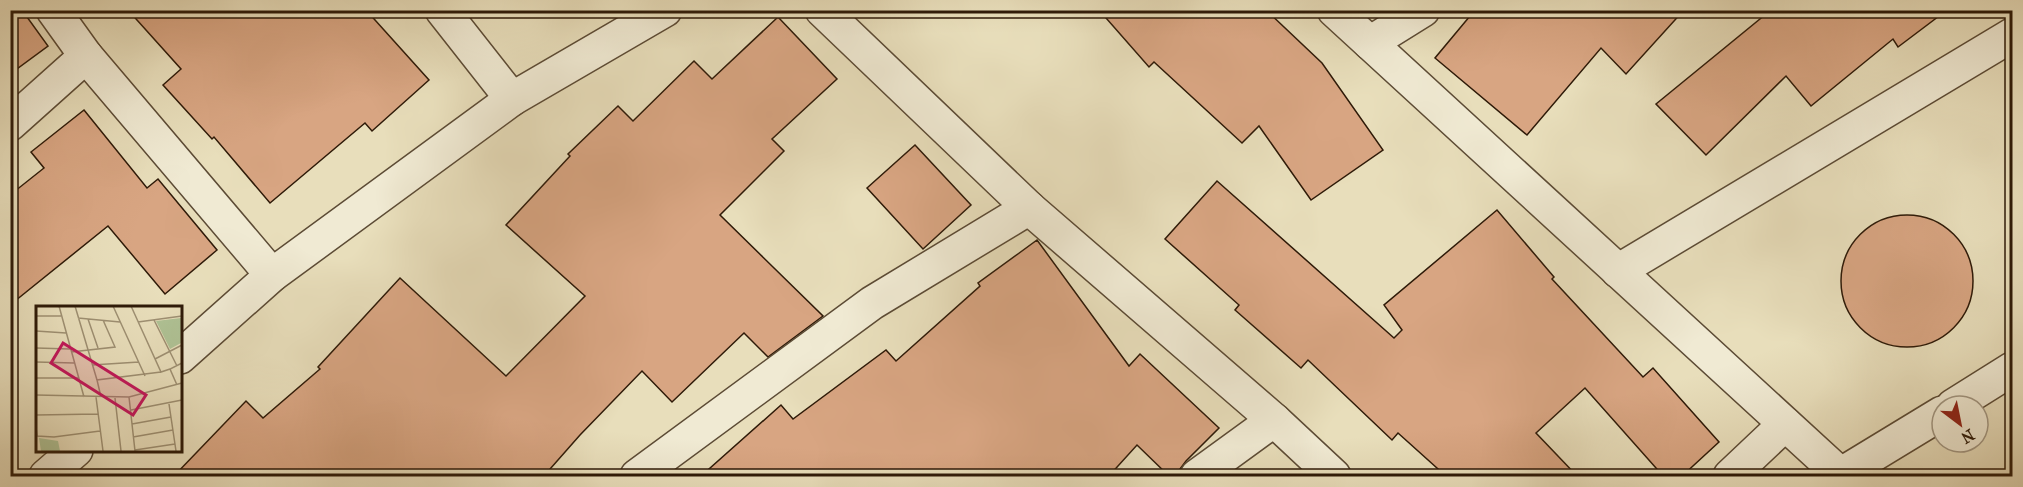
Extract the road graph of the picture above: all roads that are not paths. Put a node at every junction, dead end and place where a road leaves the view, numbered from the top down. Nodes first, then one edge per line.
1 (53, 10) edge
2 (442, 10) edge
3 (665, 10) edge
4 (822, 10) edge
5 (1334, 10) edge
6 (1423, 10) edge
7 (2013, 35) edge
8 (1370, 43) junction
9 (86, 56) junction
10 (512, 99) junction
11 (10, 124) edge
12 (1029, 208) junction
13 (1618, 271) junction
14 (272, 275) junction
15 (182, 355) edge
16 (2013, 369) edge
17 (1972, 394) edge
18 (1274, 420) junction
19 (1930, 420) edge
20 (1785, 424) junction
21 (75, 451) edge
22 (1841, 476) edge
23 (46, 477) edge
24 (637, 477) edge
25 (1197, 477) edge
26 (1334, 477) edge
27 (1730, 477) edge

1 - 9 street
2 - 10 street
3 - 10 street
4 - 12 street
5 - 8 street
6 - 8 street
7 - 13 street
8 - 13 street
9 - 11 street
9 - 14 street
10 - 14 street
12 - 18 street
12 - 24 street
13 - 20 street
14 - 15 street
16 - 17 street
18 - 25 street
18 - 26 street
19 - 22 street
20 - 22 street
20 - 27 street
21 - 23 street

